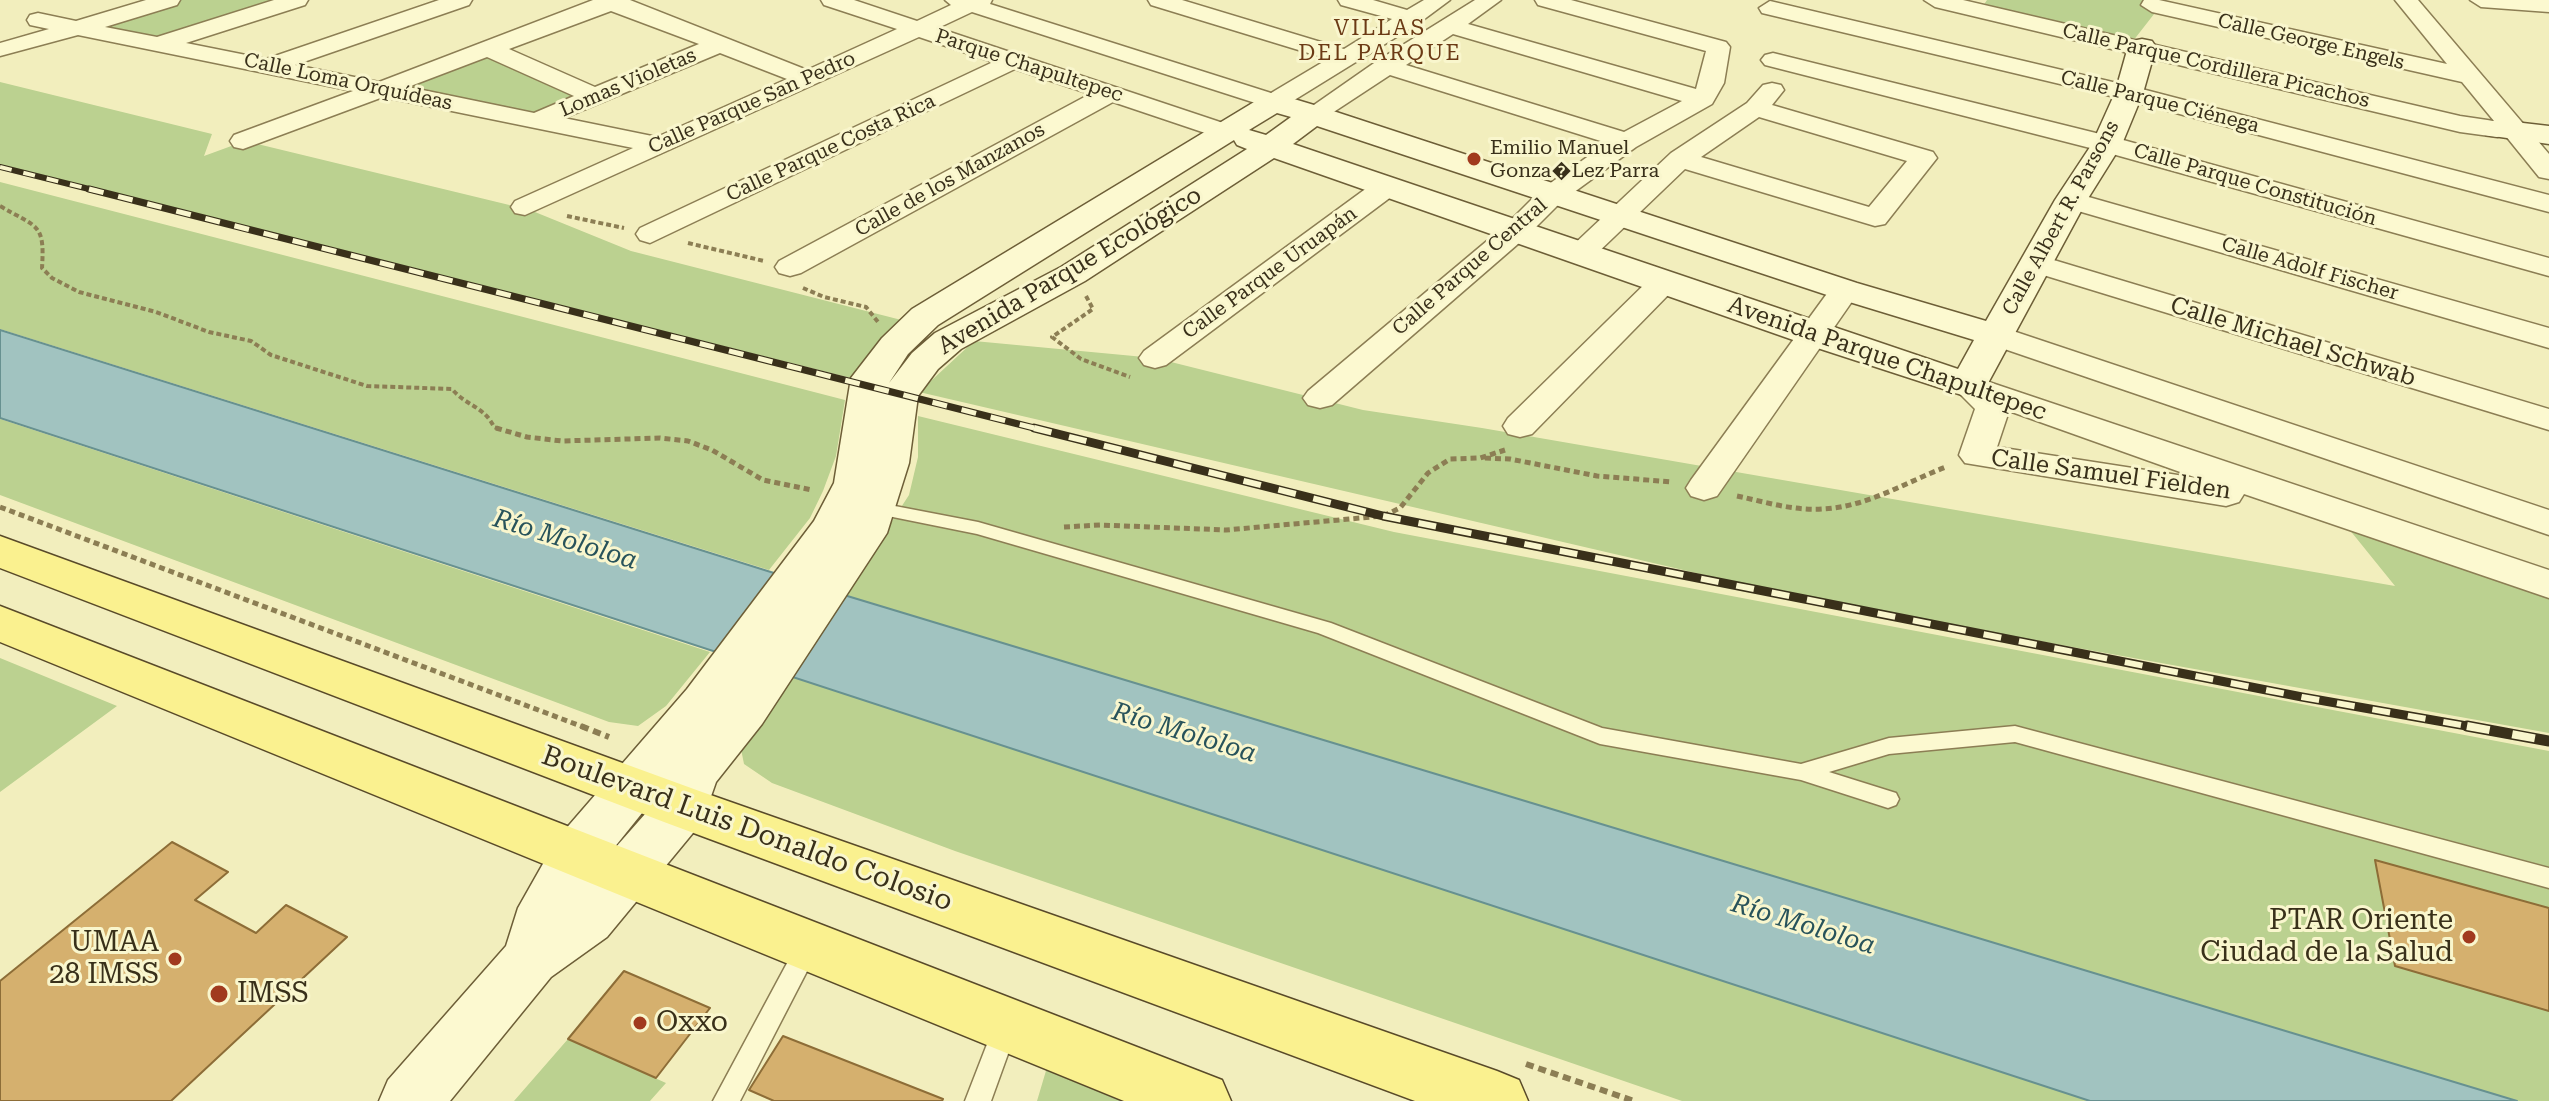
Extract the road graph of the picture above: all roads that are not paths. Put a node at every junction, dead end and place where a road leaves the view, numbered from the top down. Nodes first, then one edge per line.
1 (69, 0) edge
2 (169, 0) edge
3 (297, 0) edge
4 (461, 0) edge
5 (832, 0) edge
6 (1159, 0) edge
7 (1349, 0) edge
8 (1439, 0) edge
9 (1490, 0) edge
10 (1546, 0) edge
11 (1935, 0) edge
12 (2406, 0) edge
13 (2481, 0) edge
14 (612, 1) edge
15 (969, 2) edge
16 (2153, 3) edge
17 (1770, 4) edge
18 (2542, 4) edge
19 (1411, 18) junction
20 (1451, 26) junction
21 (82, 27) junction
22 (917, 29) junction
23 (159, 43) junction
24 (720, 44) junction
25 (2142, 47) junction
26 (488, 49) junction
27 (3, 50) dead end
28 (1347, 57) junction
29 (1773, 60) junction
30 (1011, 62) junction
31 (271, 65) junction
32 (1385, 66) junction
33 (2471, 77) junction
34 (807, 78) junction
35 (383, 89) junction
36 (1111, 93) junction
37 (2129, 93) junction
38 (597, 97) junction
39 (1703, 99) junction
40 (1274, 102) junction
41 (1756, 108) junction
42 (1314, 114) junction
43 (536, 121) junction
44 (2506, 130) junction
45 (1226, 132) junction
46 (2549, 135) edge
47 (243, 141) dead end
48 (1627, 141) junction
49 (2107, 144) junction
50 (657, 145) junction
51 (1270, 147) junction
52 (1680, 159) junction
53 (2549, 171) edge
54 (1385, 188) junction
55 (1552, 195) junction
56 (2071, 200) junction
57 (2549, 204) edge
58 (525, 207) road end
59 (1618, 215) junction
60 (1516, 231) junction
61 (650, 234) road end
62 (1581, 253) junction
63 (2037, 264) junction
64 (790, 267) road end
65 (2549, 267) edge
66 (1664, 282) junction
67 (1845, 290) junction
68 (1812, 334) junction
69 (1995, 335) junction
70 (904, 337) junction
71 (2549, 338) edge
72 (948, 341) junction
73 (1155, 358) road end
74 (1968, 385) junction
75 (1320, 398) dead end
76 (2549, 420) edge
77 (1520, 426) road end
78 (1704, 488) dead end
79 (2282, 495) junction
80 (855, 517) junction
81 (2549, 523) edge
82 (0, 551) edge
83 (2549, 584) edge
84 (0, 623) edge
85 (1801, 772) junction
86 (657, 785) junction
87 (1888, 799) dead end
88 (576, 855) junction
89 (626, 873) junction
90 (2549, 878) edge
91 (810, 944) junction
92 (531, 959) junction
93 (1006, 1026) junction
94 (1506, 1080) edge
95 (410, 1101) edge
96 (726, 1101) edge
97 (978, 1101) edge
98 (1200, 1101) edge

1 - 21 street, Calle Loma Orquídeas
2 - 21 street
3 - 23 street
4 - 31 street
5 - 22 street, Parque Chapultepec
6 - 28 street
7 - 19 street
8 - 19 street, Avenida Parque Ecológico
9 - 20 street, Avenida Parque Ecológico
10 - 39 street
11 - 25 street, Calle Parque Cordillera Picachos
12 - 33 street
13 - 18 street
14 - 24 street
14 - 26 street
15 - 22 street, Calle Parque San Pedro
15 - 40 street, Parque Chapultepec
16 - 25 street, Calle Albert R. Parsons
16 - 33 street, Calle George Engels
17 - 29 street
17 - 37 street, Calle Parque Ciénega
19 - 28 street, Avenida Parque Ecológico
20 - 32 street, Avenida Parque Ecológico
20 - 39 street
21 - 23 street, Calle Loma Orquídeas
21 - 27 street
22 - 30 street, Parque Chapultepec
22 - 34 street, Calle Parque San Pedro
23 - 31 street, Calle Loma Orquídeas
24 - 34 street
24 - 38 street, Lomas Violetas
25 - 37 street, Calle Albert R. Parsons
25 - 44 street, Calle Parque Cordillera Picachos
26 - 35 street
26 - 38 street
28 - 40 street, Avenida Parque Ecológico
29 - 41 street
29 - 49 street, Calle Parque Constitución
30 - 36 street, Parque Chapultepec
30 - 61 street, Calle Parque Costa Rica
31 - 35 street, Calle Loma Orquídeas
32 - 42 street, Avenida Parque Ecológico
32 - 48 street
33 - 44 street
34 - 50 street, Calle Parque San Pedro
35 - 43 street, Calle Loma Orquídeas
35 - 47 street
36 - 45 street, Parque Chapultepec
36 - 64 street, Calle de los Manzanos
37 - 49 street, Calle Albert R. Parsons
37 - 57 street, Calle Parque Ciénega
38 - 43 street, Lomas Violetas
39 - 48 street, Calle Parque Central
40 - 42 street, Avenida Parque Chapultepec
40 - 45 street, Avenida Parque Ecológico
41 - 52 street
41 - 52 street
42 - 51 street, Avenida Parque Ecológico
42 - 55 street, Avenida Parque Chapultepec
43 - 50 street, Calle Loma Orquídeas
44 - 46 street
44 - 53 street
45 - 51 street, Avenida Parque Chapultepec
45 - 70 street, Avenida Parque Ecológico
48 - 55 street, Calle Parque Central
49 - 56 street, Calle Albert R. Parsons
49 - 65 street, Calle Parque Constitución
50 - 58 street, Calle Parque San Pedro
51 - 54 street, Avenida Parque Chapultepec
51 - 72 street, Avenida Parque Ecológico
52 - 59 street
54 - 60 street, Avenida Parque Chapultepec
54 - 73 street, Calle Parque Uruapán
55 - 59 street, Avenida Parque Chapultepec
55 - 60 street, Calle Parque Central
56 - 63 street, Calle Albert R. Parsons
56 - 71 street, Calle Adolf Fischer
59 - 62 street
59 - 67 street, Avenida Parque Chapultepec
60 - 62 street, Avenida Parque Chapultepec
60 - 75 street, Calle Parque Central
62 - 66 street, Avenida Parque Chapultepec
63 - 69 street, Calle Albert R. Parsons
63 - 76 street, Calle Michael Schwab
66 - 68 street, Avenida Parque Chapultepec
66 - 77 street
67 - 68 street
67 - 69 street, Avenida Parque Chapultepec
68 - 74 street, Avenida Parque Chapultepec
68 - 78 street
69 - 74 street, Calle Albert R. Parsons
69 - 81 street, Avenida Parque Chapultepec
70 - 72 street
70 - 80 street, Avenida Parque Ecológico
72 - 80 street, Avenida Parque Ecológico
74 - 79 street, Avenida Parque Chapultepec
74 - 79 street, Calle Samuel Fielden
79 - 83 street, Avenida Parque Chapultepec
80 - 85 lane
80 - 86 street, Avenida Parque Ecológico
82 - 86 main road, Boulevard Luis Donaldo Colosio
84 - 88 main road
85 - 87 lane
85 - 90 lane
86 - 88 street, Avenida Parque Ecológico
86 - 89 street, Avenida Parque Ecológico
86 - 94 main road, Boulevard Luis Donaldo Colosio
88 - 89 main road
88 - 92 street, Avenida Parque Ecológico
89 - 91 main road
89 - 92 street, Avenida Parque Ecológico
91 - 93 main road
91 - 96 lane
92 - 95 street
93 - 97 lane
93 - 98 main road

